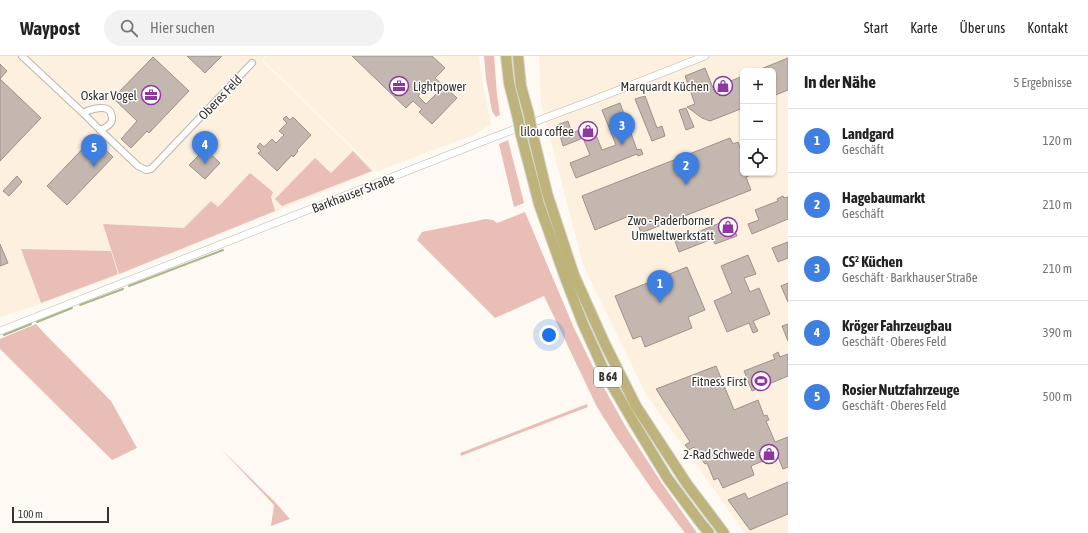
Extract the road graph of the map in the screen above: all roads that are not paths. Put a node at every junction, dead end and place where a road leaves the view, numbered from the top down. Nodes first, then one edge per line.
1 (22, 56) edge
2 (506, 56) edge
3 (510, 56) edge
4 (518, 56) edge
5 (523, 56) edge
6 (706, 56) edge
7 (252, 63) dead end
8 (83, 113) junction
9 (529, 115) junction
10 (518, 119) junction
11 (100, 130) junction
12 (0, 331) edge
13 (709, 533) edge
14 (724, 533) edge

1 - 8 street, Oberes Feld
2 - 10 highway, B 64
3 - 10 highway, B 64
4 - 9 highway, B 64
5 - 9 highway, B 64
6 - 12 street, Barkhauser Straße
7 - 11 street, Oberes Feld
8 - 11 street, Oberes Feld
8 - 11 street
9 - 14 highway, B 64, bridge
10 - 13 highway, B 64, bridge

